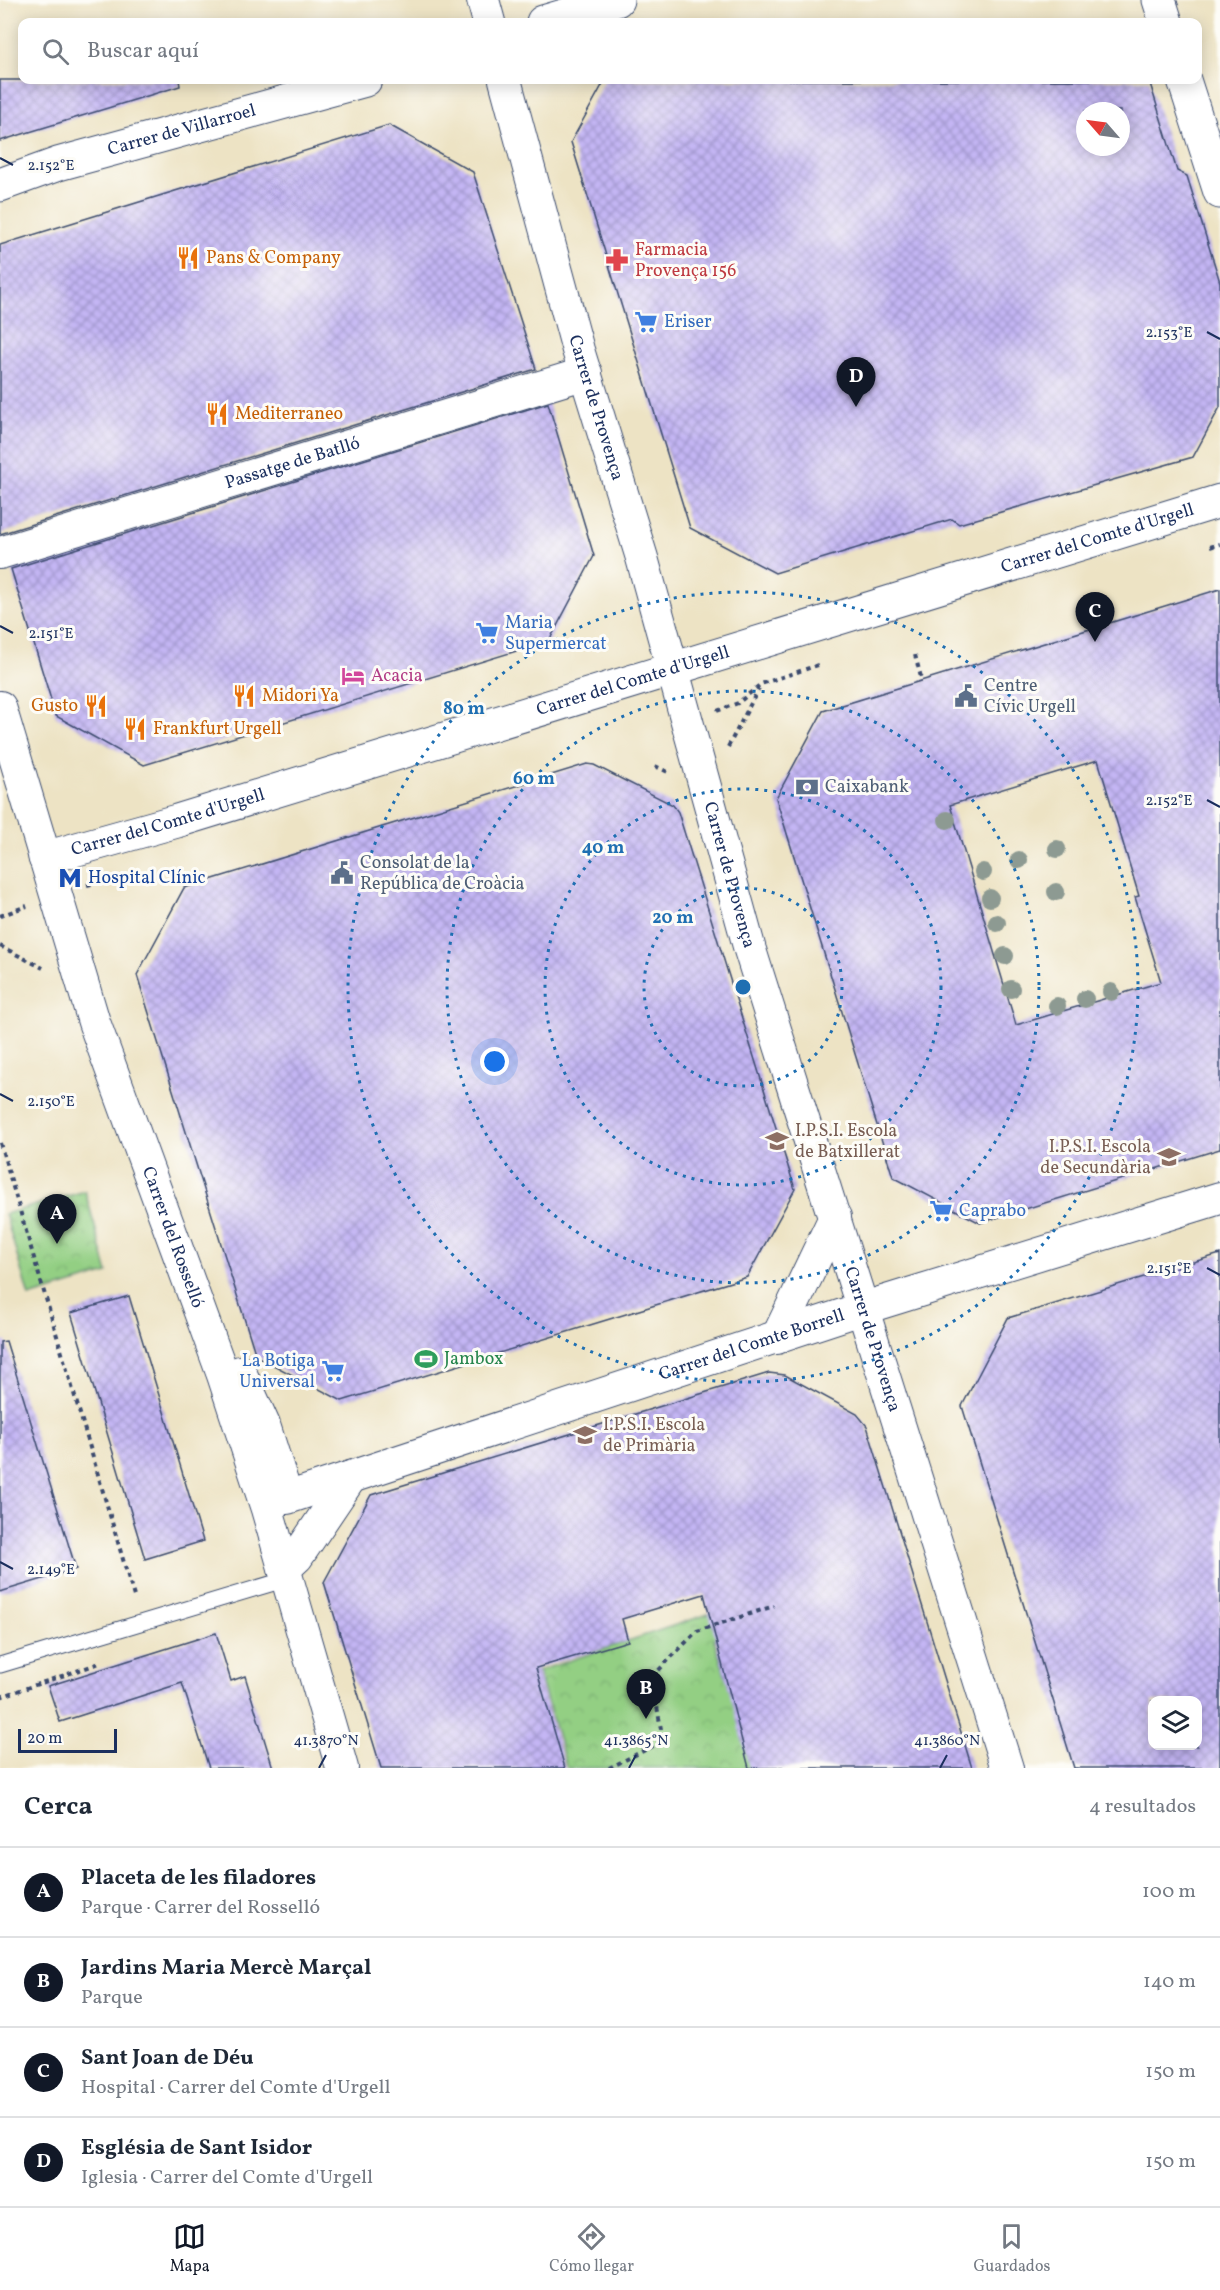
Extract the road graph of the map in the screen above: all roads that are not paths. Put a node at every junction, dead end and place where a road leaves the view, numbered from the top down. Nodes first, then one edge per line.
1 (483, 0) edge
2 (617, 0) edge
3 (1159, 0) edge
4 (488, 18) edge
5 (556, 18) edge
6 (1165, 18) edge
7 (350, 84) edge
8 (506, 84) edge
9 (1185, 84) edge
10 (0, 185) edge
11 (1220, 192) edge
12 (586, 373) junction
13 (1220, 501) edge
14 (0, 553) edge
15 (671, 669) junction
16 (0, 707) edge
17 (45, 858) junction
18 (1220, 1198) edge
19 (835, 1217) junction
20 (864, 1308) junction
21 (777, 1338) junction
22 (240, 1372) dead end
23 (351, 1477) junction
24 (287, 1498) junction
25 (293, 1577) junction
26 (0, 1665) edge
27 (342, 1768) edge
28 (1006, 1768) edge

1 - 4 street
2 - 5 main road
3 - 6 main road
7 - 10 main road, Carrer de Villarroel
8 - 12 street, Carrer de Provença
9 - 11 main road
12 - 14 street, Passatge de Batlló
12 - 15 street, Carrer de Provença
13 - 15 main road, Carrer del Comte d'Urgell
15 - 17 main road, Carrer del Comte d'Urgell
15 - 19 street, Carrer de Provença
16 - 17 street, Carrer del Rosselló
17 - 25 street, Carrer del Rosselló
18 - 20 street, Carrer del Comte Borrell
19 - 20 street, Carrer de Provença
19 - 21 street
20 - 21 street, Carrer del Comte Borrell
20 - 28 street, Carrer de Provença
21 - 23 street, Carrer del Comte Borrell
22 - 24 street
23 - 24 street, Carrer del Comte Borrell
23 - 25 street
24 - 25 street
25 - 26 lane
25 - 27 street, Carrer del Rosselló

